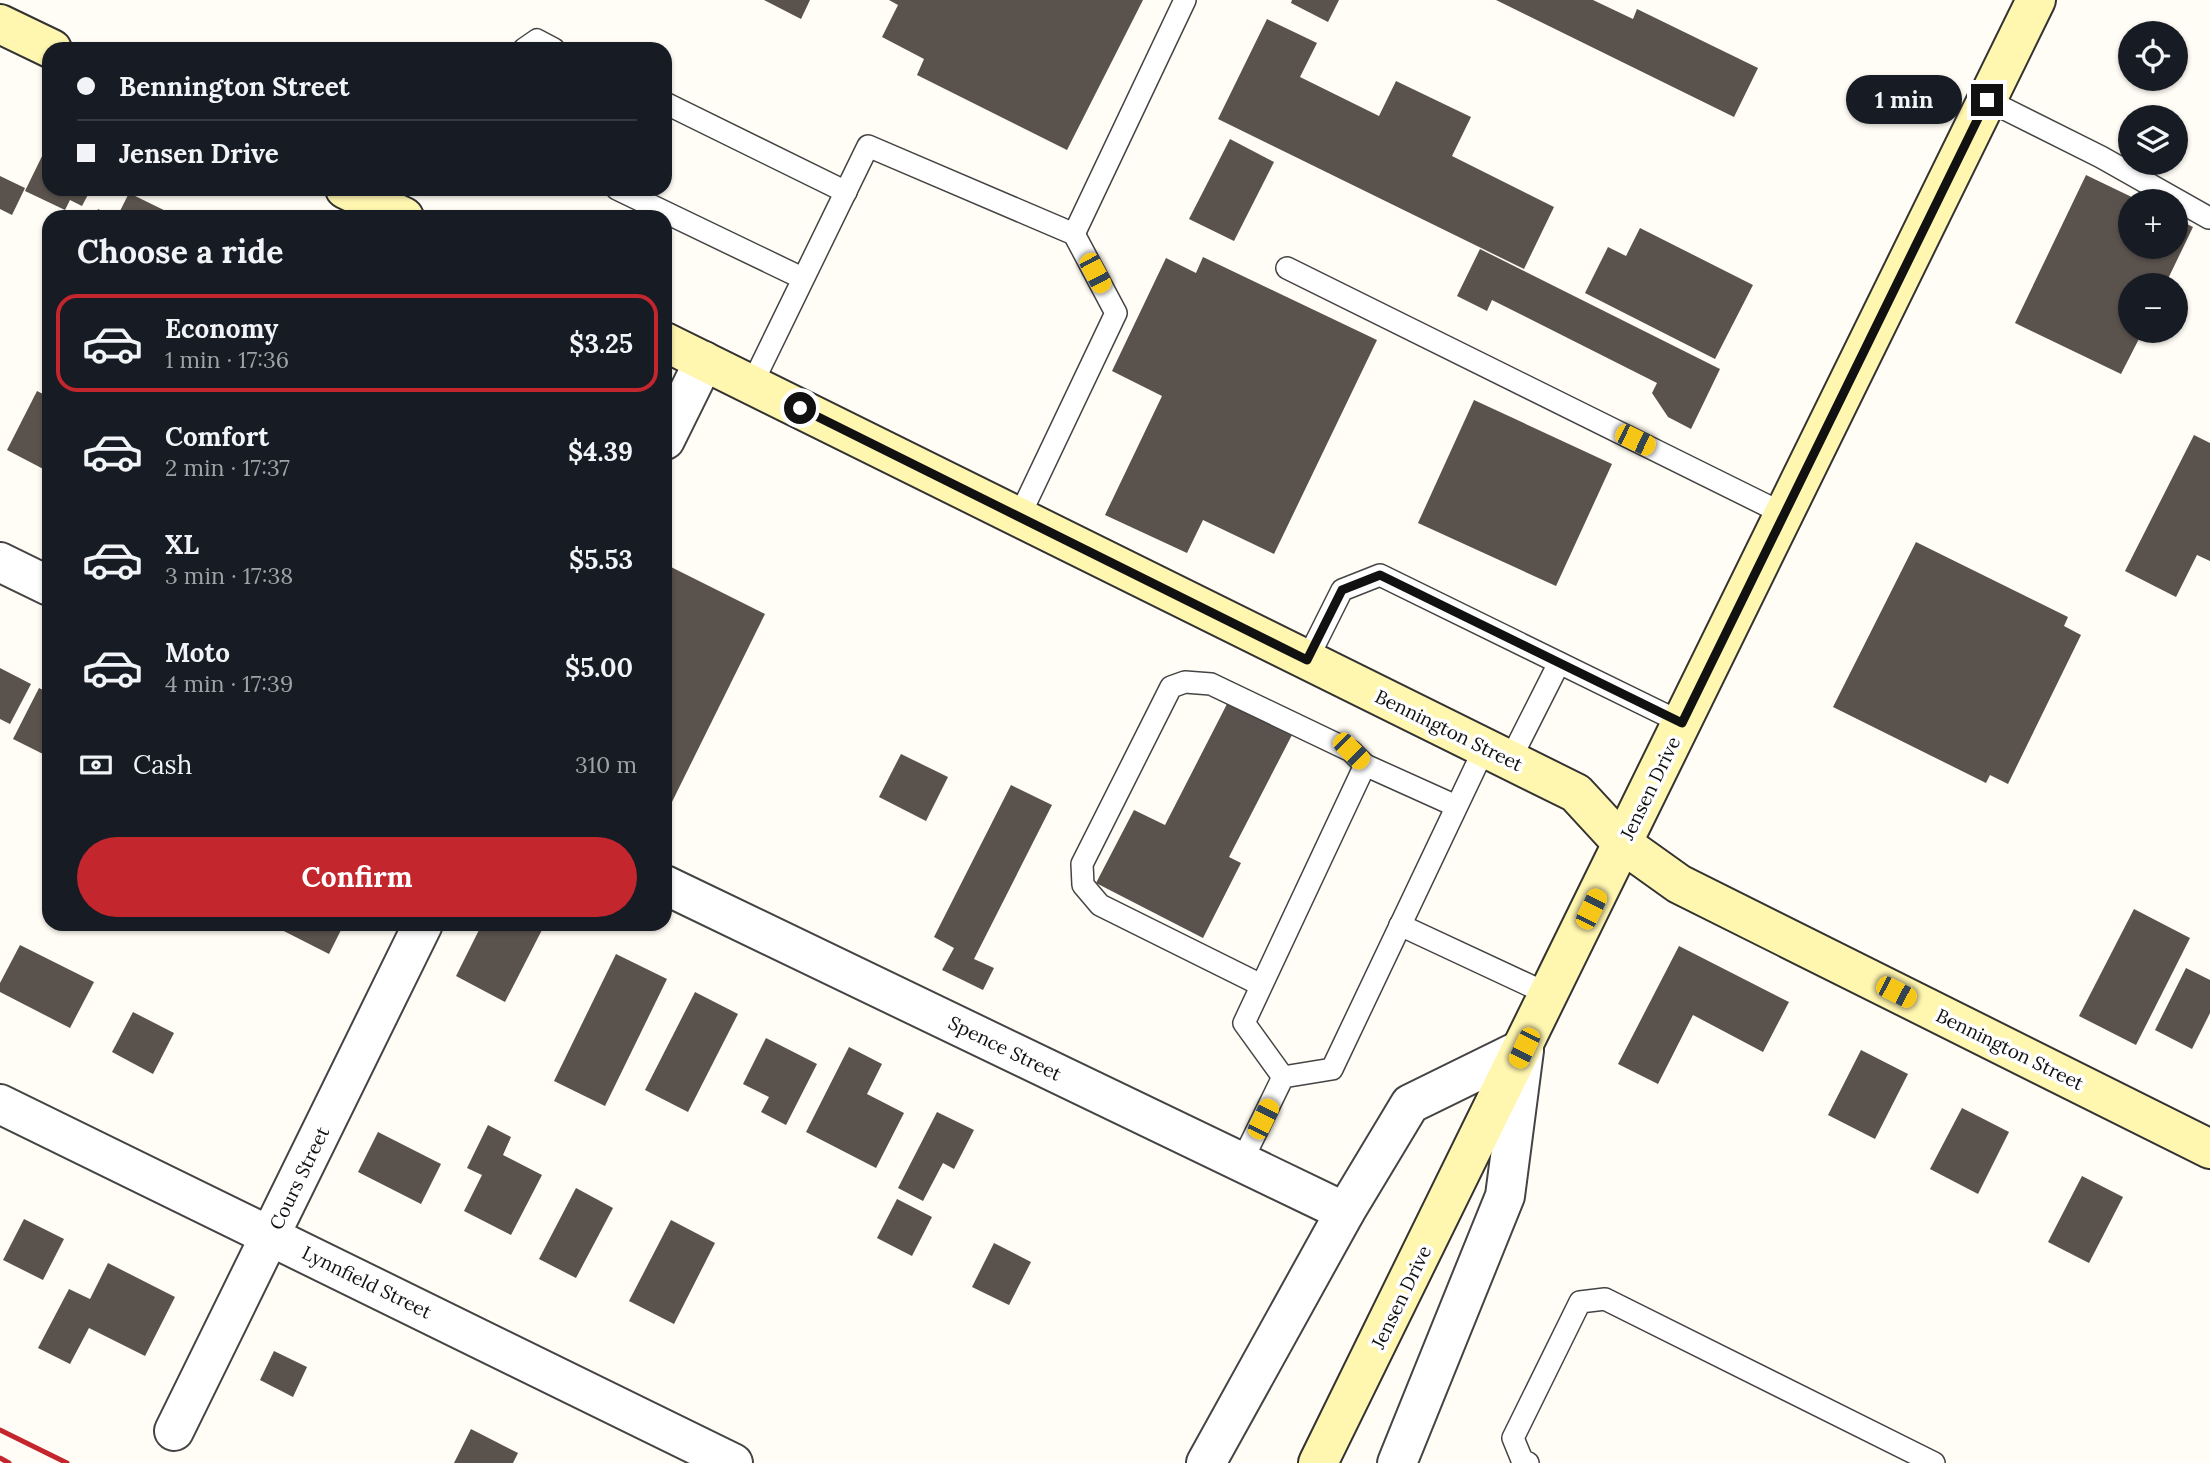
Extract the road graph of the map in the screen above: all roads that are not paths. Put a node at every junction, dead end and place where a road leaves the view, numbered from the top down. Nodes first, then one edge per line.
1 (1185, 0) edge
2 (2036, 0) edge
3 (0, 24) edge
4 (42, 44) edge
5 (1987, 100) junction
6 (672, 106) edge
7 (846, 191) junction
8 (360, 196) edge
9 (632, 196) edge
10 (389, 210) edge
11 (661, 210) edge
12 (672, 215) edge
13 (2209, 218) edge
14 (1074, 233) junction
15 (1287, 268) dead end
16 (802, 278) junction
17 (672, 345) edge
18 (704, 360) junction
19 (752, 384) junction
20 (672, 426) edge
21 (1784, 514) junction
22 (1019, 517) junction
23 (0, 562) edge
24 (42, 583) edge
25 (1307, 660) junction
26 (1559, 663) junction
27 (1682, 723) junction
28 (1497, 754) junction
29 (1365, 765) junction
30 (1457, 806) junction
31 (1623, 844) junction
32 (672, 888) edge
33 (1400, 925) junction
34 (420, 931) edge
35 (1261, 985) junction
36 (1550, 995) junction
37 (1524, 1048) junction
38 (1283, 1077) junction
39 (0, 1104) edge
40 (2210, 1149) edge
41 (1242, 1161) junction
42 (1345, 1212) junction
43 (271, 1234) junction
44 (174, 1431) dead end
45 (733, 1463) edge
46 (1206, 1463) edge
47 (1318, 1463) edge
48 (1397, 1463) edge
49 (1528, 1463) edge
50 (1934, 1463) edge

1 - 14 lane
2 - 5 street, Jensen Drive
3 - 4 street
5 - 13 lane
5 - 21 street, Jensen Drive
6 - 7 lane
7 - 14 lane
7 - 16 lane
8 - 10 street
9 - 11 lane
12 - 16 lane
14 - 22 lane
15 - 21 lane
16 - 19 lane
17 - 18 street, Bennington Street
18 - 19 street, Bennington Street
18 - 20 street
19 - 22 street, Bennington Street
21 - 27 street, Jensen Drive
22 - 25 street, Bennington Street
23 - 24 street
25 - 26 lane
25 - 28 street, Bennington Street
26 - 27 lane
26 - 28 lane
27 - 31 street, Jensen Drive
28 - 30 lane
28 - 31 street, Bennington Street
29 - 30 lane
29 - 35 lane
29 - 35 lane
30 - 33 lane
31 - 36 street, Jensen Drive
31 - 40 street, Bennington Street
32 - 41 street, Spence Street
33 - 36 lane
33 - 38 lane
34 - 43 street, Cours Street
35 - 38 lane
36 - 37 street, Jensen Drive
37 - 42 street
37 - 47 street, Jensen Drive
37 - 48 street
38 - 41 lane
39 - 43 street, Lynnfield Street
41 - 42 street, Spence Street
42 - 46 street
43 - 44 street, Cours Street
43 - 45 street, Lynnfield Street
49 - 50 lane

